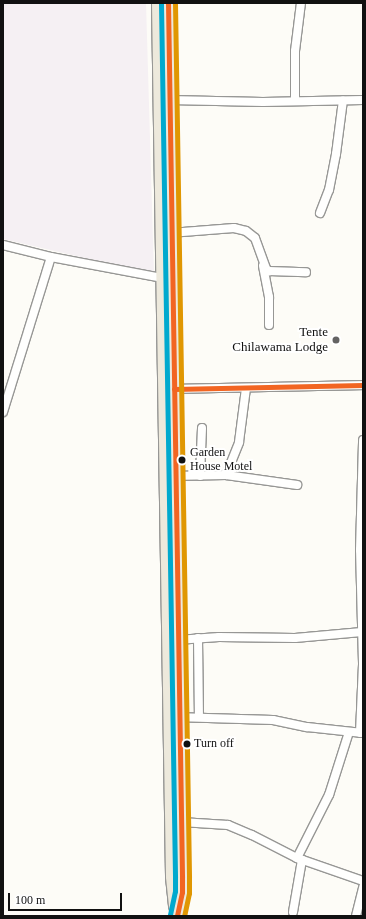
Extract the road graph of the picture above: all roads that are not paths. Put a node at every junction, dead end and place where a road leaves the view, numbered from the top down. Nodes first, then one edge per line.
1 (158, 3) edge
2 (168, 3) edge
3 (301, 3) edge
4 (168, 100) junction
5 (343, 100) junction
6 (363, 100) edge
7 (295, 101) junction
8 (166, 192) junction
9 (320, 213) dead end
10 (170, 233) junction
11 (3, 245) edge
12 (51, 257) junction
13 (263, 265) junction
14 (306, 272) dead end
15 (167, 279) junction
16 (269, 325) dead end
17 (363, 385) edge
18 (246, 388) junction
19 (174, 389) junction
20 (3, 412) edge
21 (202, 428) dead end
22 (363, 440) edge
23 (226, 474) junction
24 (171, 476) junction
25 (200, 476) junction
26 (297, 485) dead end
27 (362, 632) junction
28 (198, 638) junction
29 (177, 640) junction
30 (174, 717) junction
31 (199, 717) junction
32 (349, 732) junction
33 (362, 732) edge
34 (181, 822) junction
35 (299, 859) junction
36 (363, 881) edge
37 (363, 887) edge
38 (293, 912) dead end
39 (177, 916) edge
40 (356, 916) edge

1 - 8 main road
2 - 4 main road
3 - 7 street
4 - 7 street
4 - 8 main road
5 - 6 street
5 - 7 street
5 - 9 street
8 - 10 main road
8 - 15 main road
10 - 13 street
10 - 15 main road
11 - 12 street
12 - 15 street
12 - 20 street
13 - 14 street
13 - 16 street
15 - 19 main road
15 - 24 main road
17 - 18 street
18 - 19 street
18 - 23 street
19 - 24 main road
21 - 25 street
22 - 27 street
23 - 25 street
23 - 26 street
24 - 25 street
24 - 29 main road
24 - 30 main road
27 - 28 street
27 - 33 street
28 - 29 street
28 - 31 street
29 - 30 main road
30 - 31 street
30 - 34 main road
30 - 39 main road
31 - 32 street
32 - 33 street
32 - 35 street
34 - 35 street
34 - 39 main road
35 - 36 street
35 - 38 street
37 - 40 street

